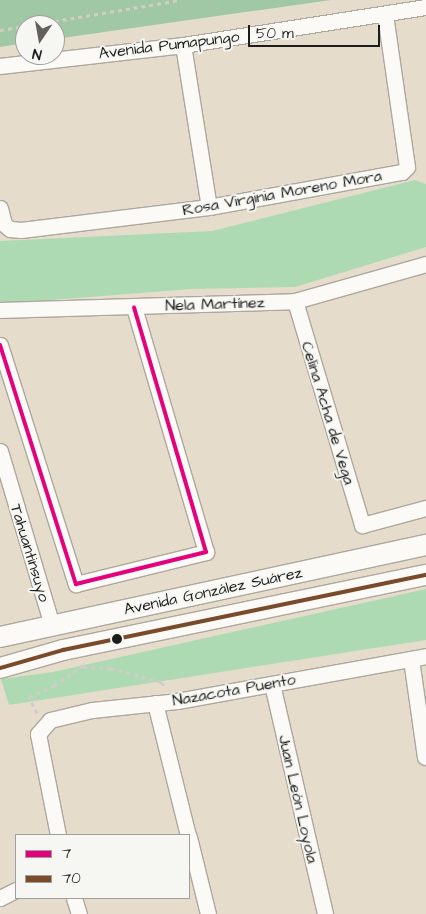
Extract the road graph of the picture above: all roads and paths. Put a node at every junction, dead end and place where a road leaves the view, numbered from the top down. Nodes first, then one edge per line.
1 (181, 0) edge
2 (426, 7) edge
3 (385, 15) junction
4 (65, 19) edge
5 (15, 28) edge
6 (0, 30) edge
7 (183, 45) junction
8 (0, 66) edge
9 (209, 207) junction
10 (0, 208) edge
11 (426, 264) edge
12 (295, 301) junction
13 (134, 307) junction
14 (0, 310) edge
15 (0, 345) edge
16 (0, 451) edge
17 (426, 508) edge
18 (426, 545) edge
19 (426, 575) edge
20 (52, 626) junction
21 (0, 637) edge
22 (63, 650) junction
23 (419, 658) edge
24 (83, 666) junction
25 (0, 668) edge
26 (162, 682) dead end
27 (272, 684) junction
28 (155, 703) junction
29 (43, 724) junction
30 (425, 757) edge
31 (58, 834) edge
32 (188, 834) edge
33 (190, 844) edge
34 (15, 890) edge
35 (0, 898) edge
36 (74, 899) edge
37 (79, 914) edge
38 (208, 914) edge
39 (325, 914) edge

1 - 4 path
2 - 3 street, Avenida Pumapungo
3 - 7 street, Avenida Pumapungo
3 - 9 street, Rosa Virginia Moreno Mora
5 - 6 path
7 - 8 street, Avenida Pumapungo
7 - 9 street
9 - 10 street, Rosa Virginia Moreno Mora
11 - 12 street, Nela Martínez
12 - 13 street, Nela Martínez
12 - 17 street, Celina Acha de Vega
13 - 14 street, Nela Martínez
13 - 15 street
16 - 20 street, Tahuantinsuyo
18 - 20 main road, Avenida González Suárez
19 - 22 main road, Avenida González Suárez
20 - 21 main road, Avenida González Suárez
22 - 24 path
22 - 25 main road, Avenida González Suárez
23 - 27 street, Nazacota Puento
23 - 30 street
24 - 26 path
24 - 29 path
27 - 28 street, Nazacota Puento
27 - 39 street, Juan León Loyola
28 - 29 street, Nazacota Puento
28 - 32 street
29 - 31 street
33 - 38 street
34 - 35 street
36 - 37 street

